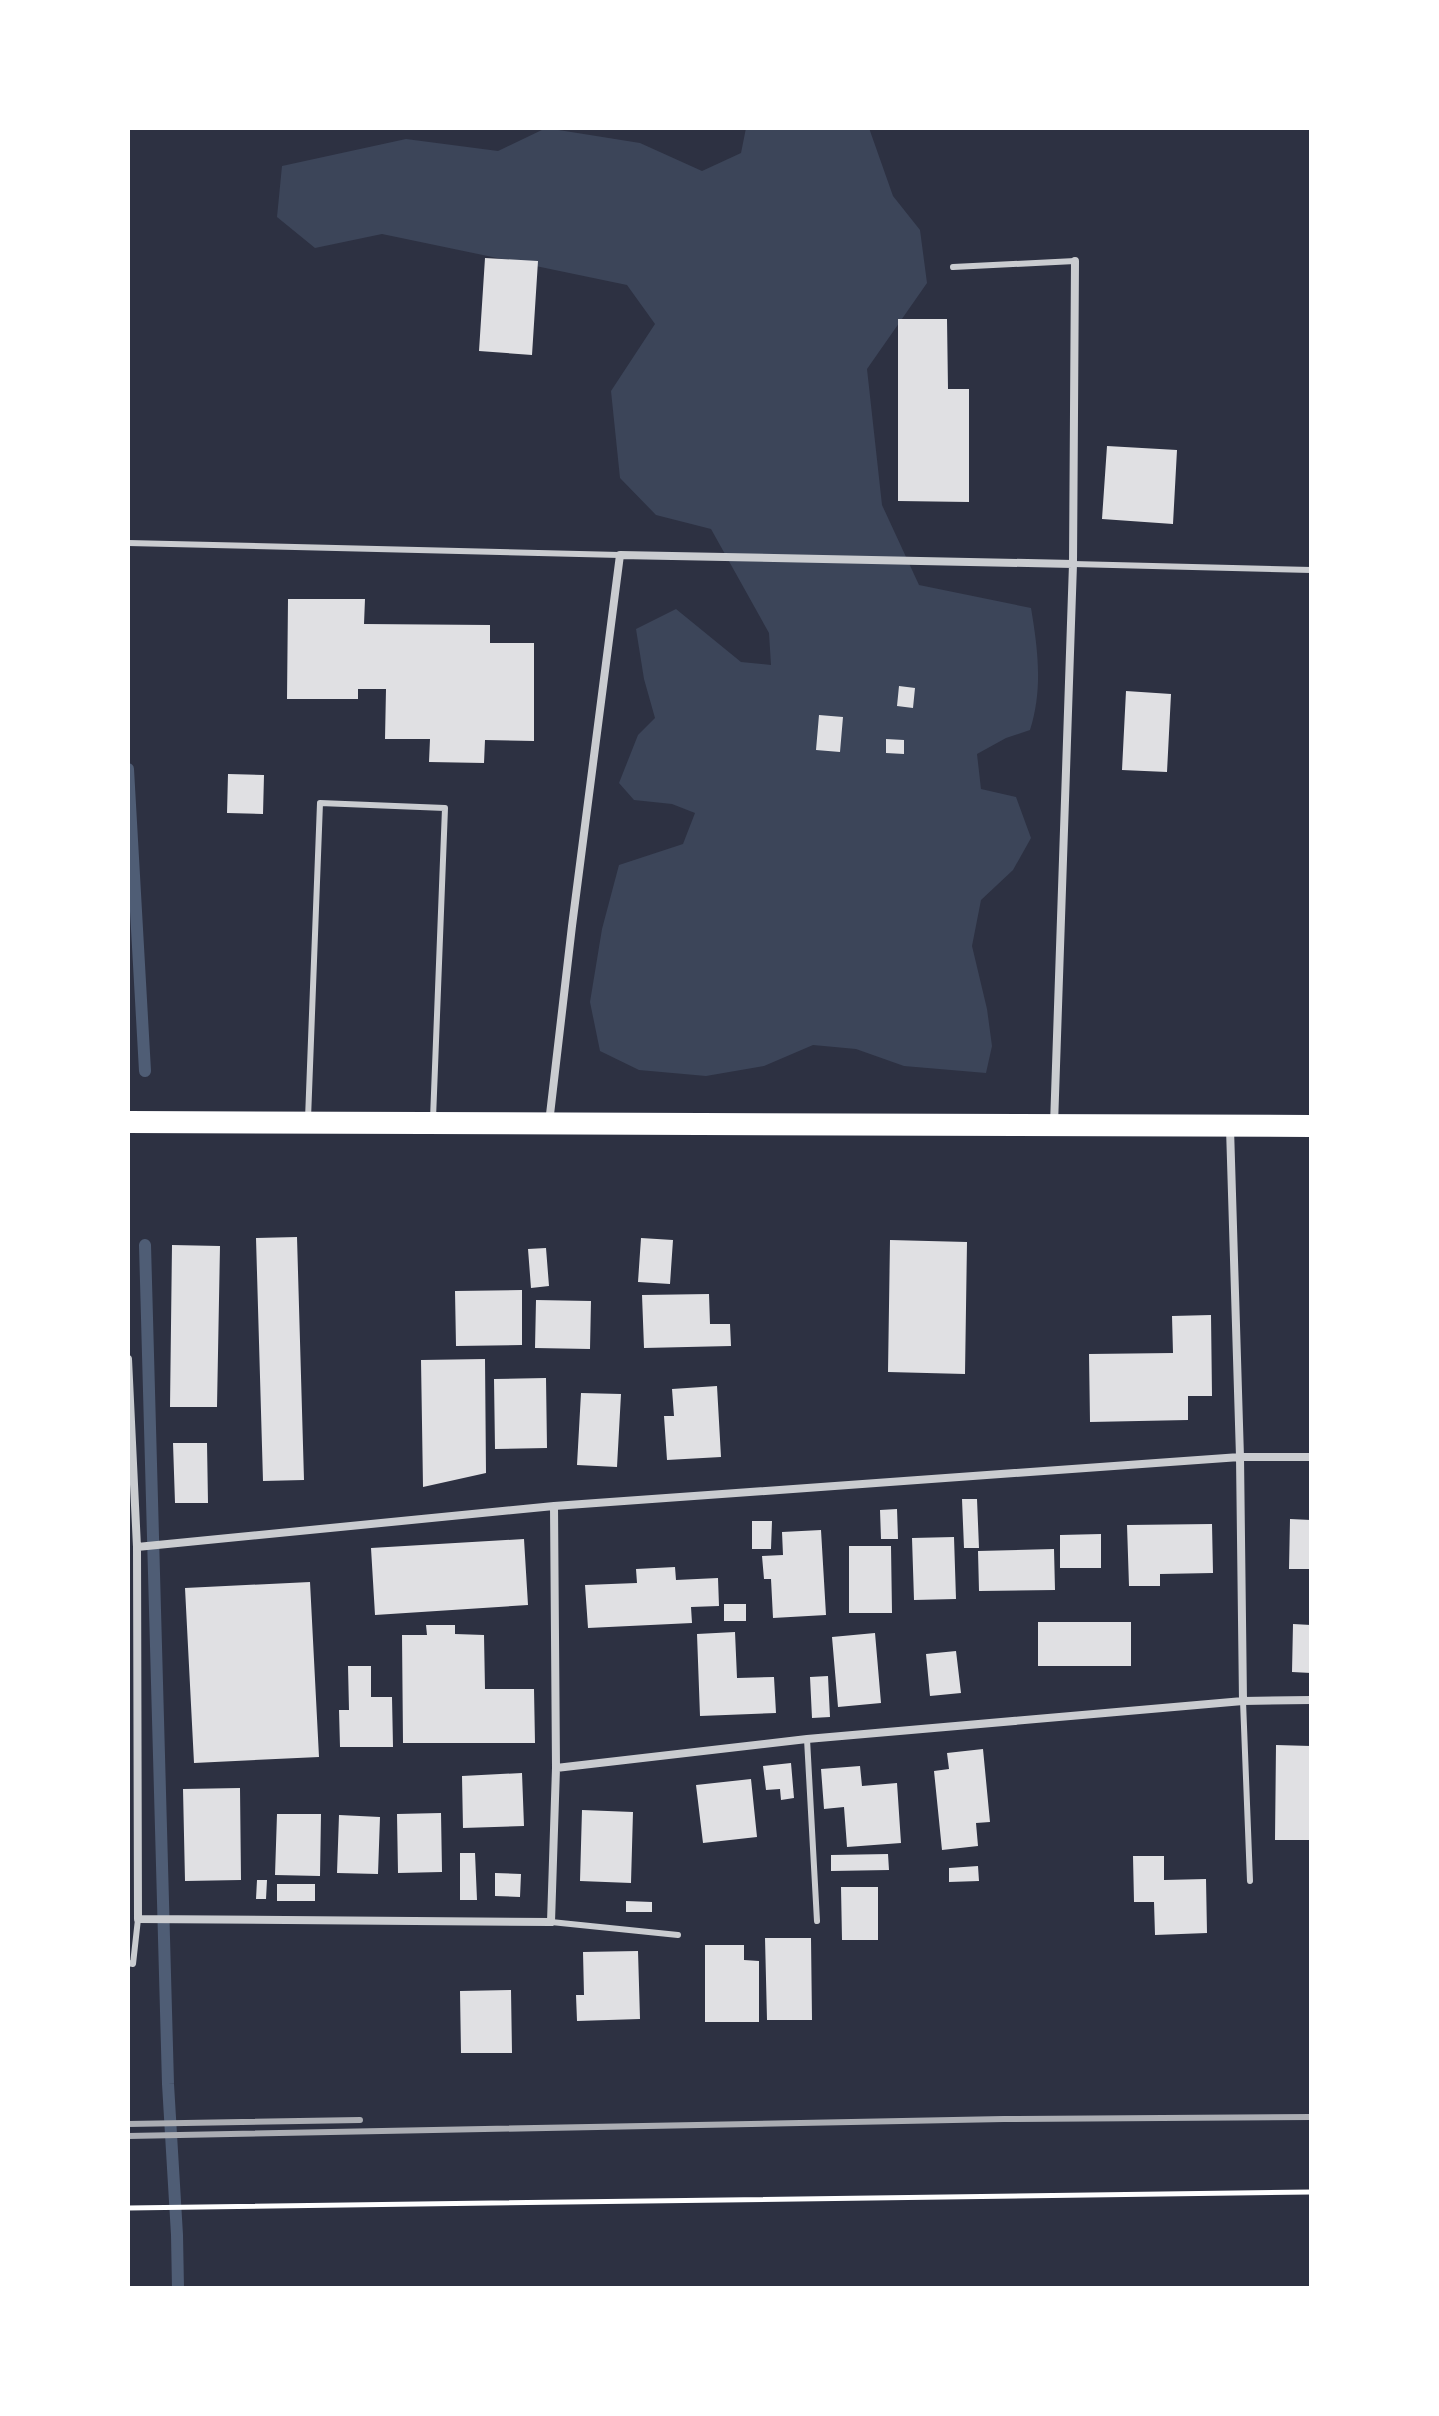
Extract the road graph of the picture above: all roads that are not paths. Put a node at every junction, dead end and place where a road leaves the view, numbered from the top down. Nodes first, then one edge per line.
1 (1075, 261) joint
2 (953, 267) dead end
3 (128, 543) edge
4 (620, 555) junction
5 (1073, 564) junction
6 (1311, 570) edge
7 (128, 1122) edge
8 (308, 1123) junction
9 (433, 1123) junction
10 (549, 1124) junction
11 (1054, 1126) junction
12 (1311, 1126) edge
13 (1230, 1127) junction
14 (128, 1359) edge
15 (1240, 1457) junction
16 (1311, 1457) edge
17 (554, 1506) junction
18 (137, 1547) junction
19 (1311, 1700) edge
20 (1243, 1701) junction
21 (807, 1739) junction
22 (556, 1768) junction
23 (1250, 1881) dead end
24 (138, 1919) junction
25 (817, 1921) dead end
26 (551, 1922) junction
27 (678, 1935) dead end
28 (128, 1963) edge

1 - 2 lane
1 - 5 street
3 - 4 lane
4 - 5 street
4 - 10 street
5 - 6 lane
5 - 11 street
7 - 8 highway
8 - 9 highway
8 - 9 lane
9 - 10 highway
10 - 11 highway
11 - 13 highway
12 - 13 highway
13 - 15 street
14 - 18 street
15 - 16 street
15 - 17 street
15 - 20 street
17 - 18 street
17 - 22 street
18 - 24 street
19 - 20 street
20 - 21 street
20 - 23 lane
21 - 22 street
21 - 25 lane
22 - 26 street
24 - 26 street
24 - 28 lane
26 - 27 lane

